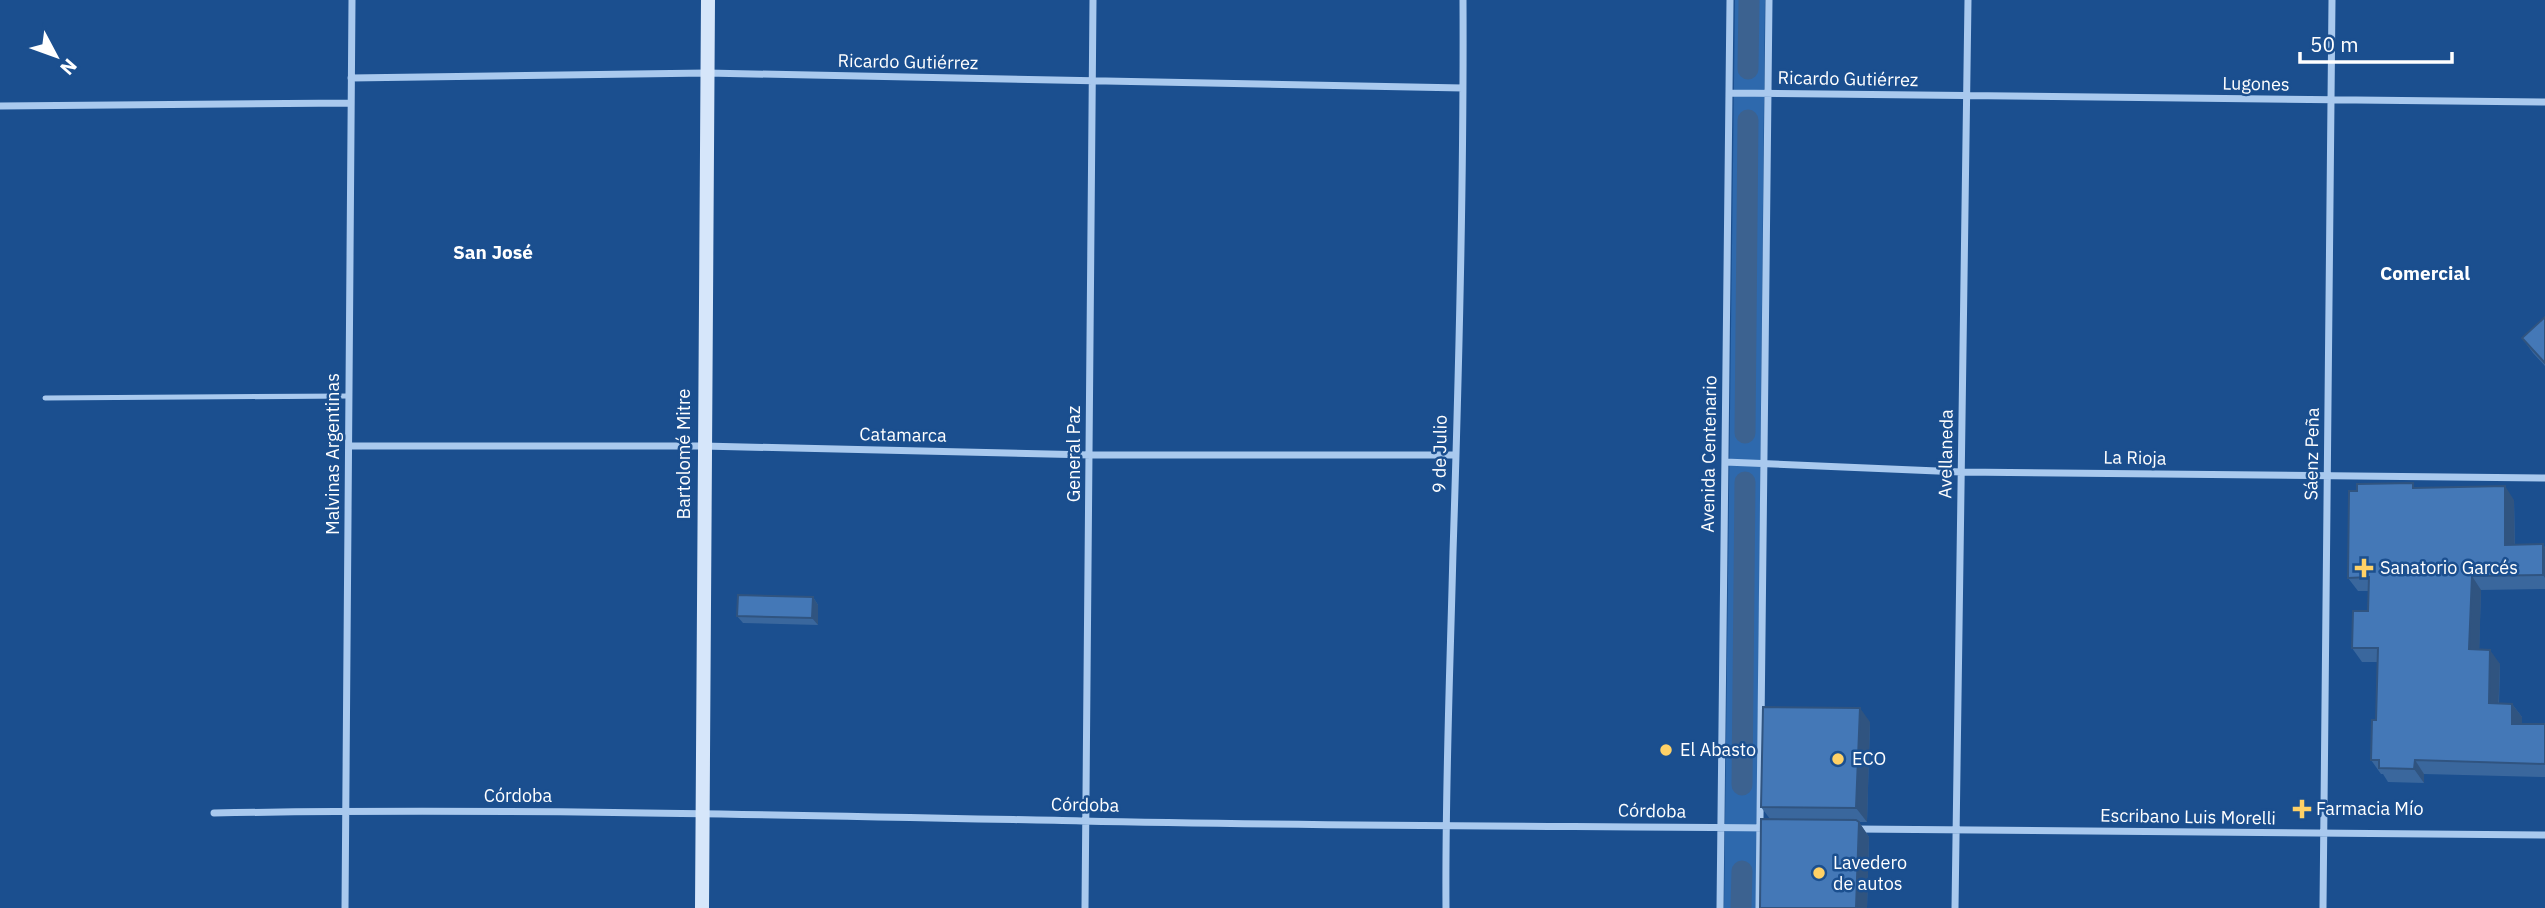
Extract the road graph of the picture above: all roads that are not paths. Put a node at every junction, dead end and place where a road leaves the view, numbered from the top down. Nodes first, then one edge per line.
1 (352, 0) edge
2 (708, 0) edge
3 (1093, 0) edge
4 (1463, 0) edge
5 (1730, 0) edge
6 (1769, 0) edge
7 (1968, 0) edge
8 (2332, 0) edge
9 (707, 73) junction
10 (351, 78) junction
11 (1091, 82) junction
12 (1463, 88) junction
13 (1729, 93) junction
14 (1768, 94) junction
15 (1967, 97) junction
16 (2331, 100) junction
17 (2545, 102) edge
18 (351, 103) junction
19 (0, 106) edge
20 (349, 396) junction
21 (46, 398) dead end
22 (349, 446) junction
23 (703, 446) junction
24 (1091, 455) junction
25 (1456, 455) junction
26 (1725, 462) junction
27 (1764, 464) junction
28 (1961, 472) junction
29 (2327, 476) junction
30 (2545, 478) edge
31 (346, 811) junction
32 (703, 812) junction
33 (214, 813) dead end
34 (1086, 821) junction
35 (1445, 825) junction
36 (1721, 828) junction
37 (1760, 828) junction
38 (1773, 828) edge
39 (1852, 829) edge
40 (1956, 830) junction
41 (2324, 834) junction
42 (2545, 835) edge
43 (345, 908) edge
44 (702, 908) edge
45 (1085, 908) edge
46 (1446, 908) edge
47 (1720, 908) edge
48 (1759, 908) edge
49 (1955, 908) edge
50 (2323, 908) edge

1 - 10 street, Malvinas Argentinas
2 - 9 main road, Bartolomé Mitre
3 - 11 street, General Paz
4 - 12 street, 9 de Julio
5 - 13 street, Avenida Centenario
6 - 14 street
7 - 15 street, Avellaneda
8 - 16 street, Sáenz Peña
9 - 10 street, Ricardo Gutiérrez
9 - 11 street, Ricardo Gutiérrez
9 - 23 main road, Bartolomé Mitre
10 - 18 street, Malvinas Argentinas
11 - 12 street, Ricardo Gutiérrez
11 - 24 street, General Paz
12 - 25 street, 9 de Julio
13 - 14 street, Ricardo Gutiérrez
13 - 26 street, Avenida Centenario
14 - 15 street, Ricardo Gutiérrez
14 - 27 street
15 - 16 street, Lugones
15 - 28 street, Avellaneda
16 - 17 street, Lugones
16 - 29 street, Sáenz Peña
18 - 19 street
18 - 20 street, Malvinas Argentinas
20 - 21 lane
20 - 22 street, Malvinas Argentinas
22 - 23 street, Catamarca
22 - 31 street, Malvinas Argentinas
23 - 24 street, Catamarca
23 - 32 main road, Bartolomé Mitre
24 - 25 street, Catamarca
24 - 34 street, General Paz
25 - 35 street, 9 de Julio
26 - 27 street, La Rioja
26 - 36 street, Avenida Centenario
27 - 28 street, La Rioja
27 - 37 street
28 - 29 street, La Rioja
28 - 40 street, Avellaneda
29 - 30 street, La Rioja
29 - 41 street, Sáenz Peña
31 - 32 street, Córdoba
31 - 33 street, Córdoba
31 - 43 street, Malvinas Argentinas
32 - 34 street, Córdoba
32 - 44 main road, Bartolomé Mitre
34 - 35 street, Córdoba
34 - 45 street, General Paz
35 - 36 street, Córdoba
35 - 46 street, 9 de Julio
36 - 37 street, Córdoba
36 - 47 street, Avenida Centenario
37 - 38 street, Córdoba
37 - 48 street
39 - 40 street
40 - 41 street, Escribano Luis Morelli
40 - 49 street, Avellaneda
41 - 42 street, Escribano Luis Morelli
41 - 50 street, Sáenz Peña

